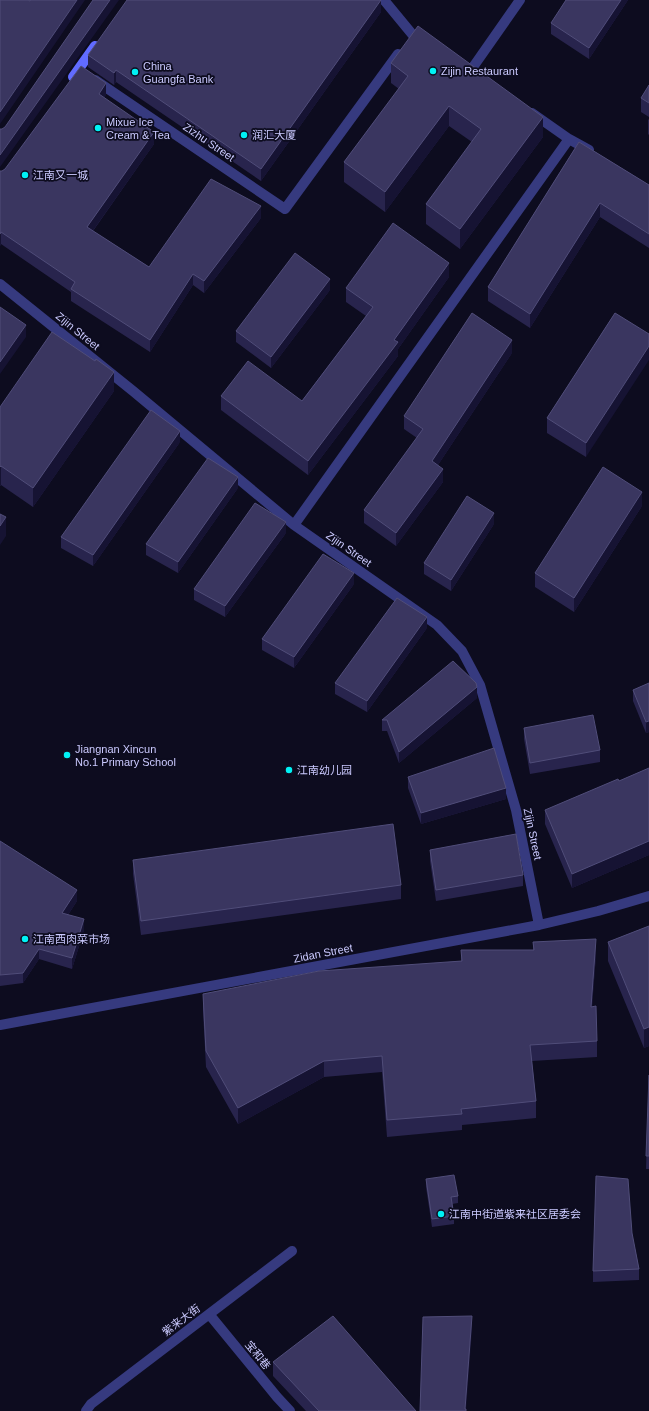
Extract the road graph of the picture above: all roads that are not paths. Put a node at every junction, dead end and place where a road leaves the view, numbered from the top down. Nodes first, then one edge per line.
1 (384, 0) edge
2 (520, 0) edge
3 (100, 39) edge
4 (408, 41) junction
5 (433, 47) edge
6 (79, 69) junction
7 (471, 70) edge
8 (65, 88) edge
9 (523, 107) edge
10 (569, 139) junction
11 (596, 155) edge
12 (0, 284) edge
13 (294, 525) junction
14 (649, 896) edge
15 (539, 925) junction
16 (0, 1026) edge
17 (292, 1250) dead end
18 (209, 1314) junction
19 (86, 1411) edge
20 (290, 1411) edge

1 - 4 street
2 - 7 street
3 - 6 main road
4 - 5 street
4 - 6 street, Zizhu Street
6 - 8 main road
9 - 10 street
10 - 11 street
10 - 13 street
12 - 13 street, Zijin Street
13 - 15 street, Zijin Street
14 - 15 street, Zidan Street
15 - 16 street, Zidan Street
17 - 18 street, 紫来大街
18 - 19 street, 紫来大街
18 - 20 street, 宝和巷

